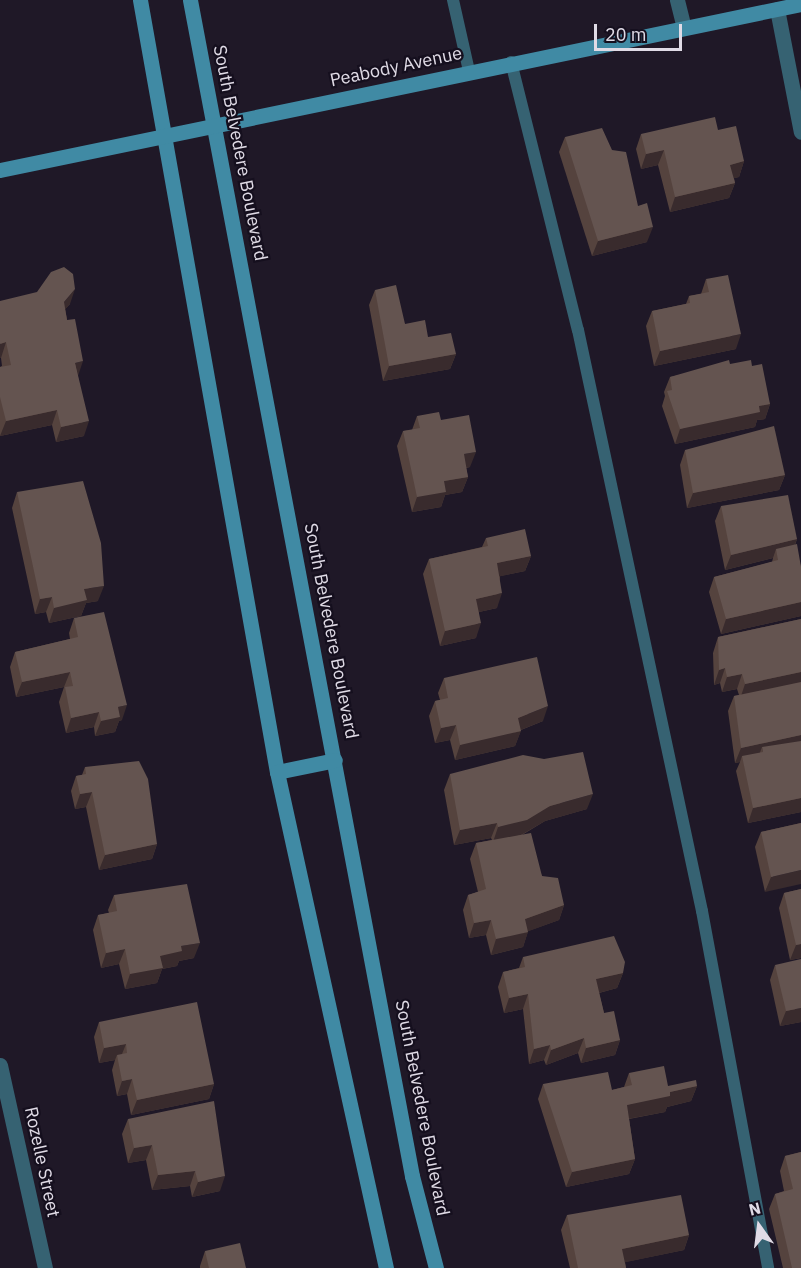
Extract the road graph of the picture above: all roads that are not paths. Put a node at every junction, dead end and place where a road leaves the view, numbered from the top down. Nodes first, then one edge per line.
1 (140, 0) edge
2 (190, 0) edge
3 (453, 0) edge
4 (677, 0) edge
5 (801, 4) edge
6 (777, 9) junction
7 (683, 24) junction
8 (511, 62) junction
9 (469, 71) junction
10 (216, 126) junction
11 (801, 132) edge
12 (167, 136) junction
13 (0, 170) edge
14 (335, 760) junction
15 (278, 772) junction
16 (0, 1065) edge
17 (3, 1096) edge
18 (45, 1268) edge
19 (386, 1268) edge
20 (436, 1268) edge
21 (768, 1268) edge

1 - 12 street
2 - 10 street, South Belvedere Boulevard
3 - 9 lane
4 - 7 street
5 - 6 street, Peabody Avenue
6 - 7 street, Peabody Avenue
6 - 11 street
7 - 8 street, Peabody Avenue
8 - 9 street, Peabody Avenue
8 - 21 lane
9 - 10 street, Peabody Avenue
10 - 12 street, Peabody Avenue
10 - 14 street, South Belvedere Boulevard
12 - 13 street, Peabody Avenue
12 - 15 street
14 - 15 street
14 - 20 street, South Belvedere Boulevard
15 - 19 street
16 - 17 street, Rozelle Street
17 - 18 street, Rozelle Street

